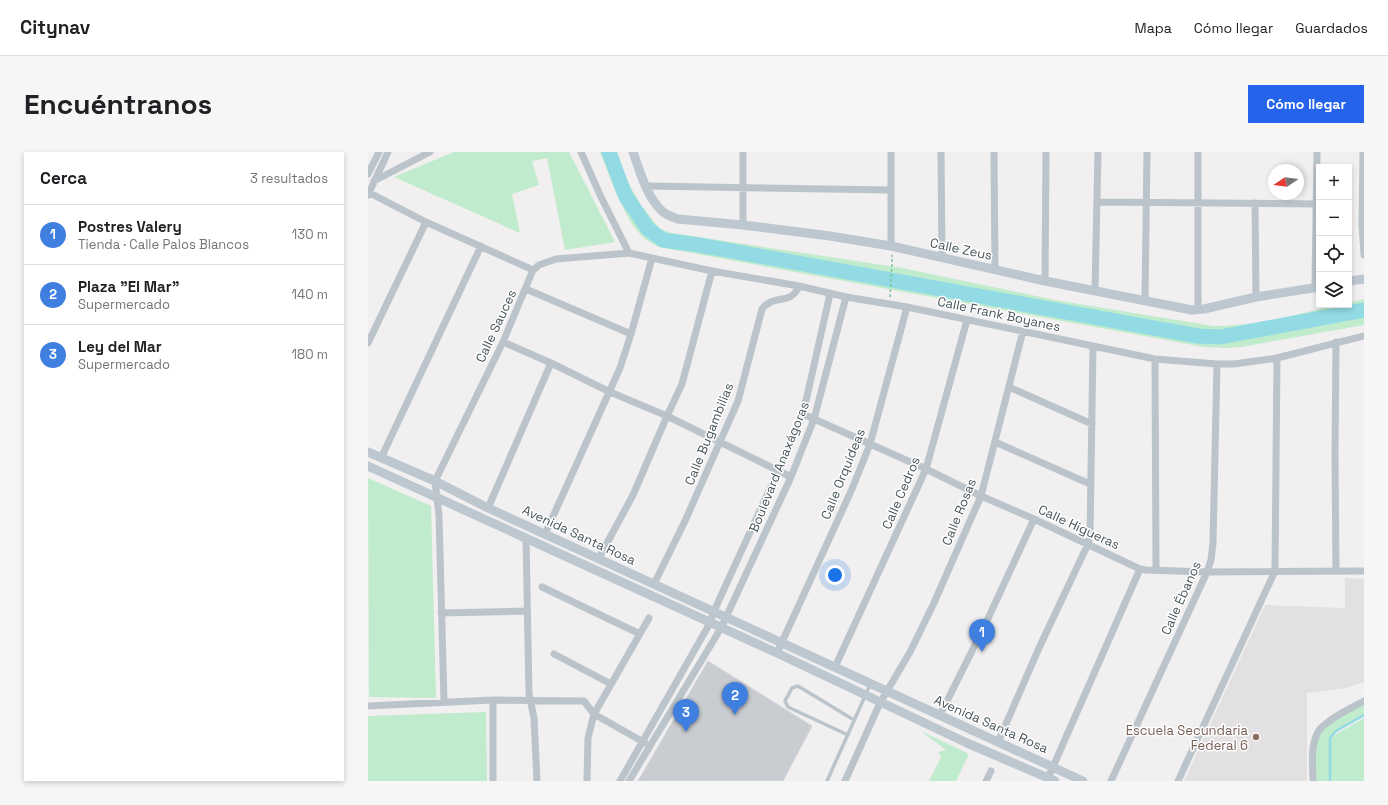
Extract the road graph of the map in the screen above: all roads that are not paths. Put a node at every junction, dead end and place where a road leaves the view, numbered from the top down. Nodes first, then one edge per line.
1 (379, 152) edge
2 (388, 152) edge
3 (430, 152) edge
4 (580, 152) edge
5 (633, 152) edge
6 (743, 152) edge
7 (891, 152) edge
8 (941, 152) edge
9 (994, 152) edge
10 (1046, 152) edge
11 (1098, 152) edge
12 (1147, 152) edge
13 (1198, 152) edge
14 (1317, 152) edge
15 (1363, 152) edge
16 (368, 174) edge
17 (374, 181) junction
18 (646, 186) junction
19 (743, 188) junction
20 (891, 190) junction
21 (368, 193) edge
22 (1316, 200) edge
23 (1098, 202) junction
24 (1145, 202) junction
25 (1197, 203) junction
26 (1255, 203) junction
27 (1316, 204) edge
28 (426, 222) junction
29 (743, 225) junction
30 (1316, 236) edge
31 (480, 246) junction
32 (891, 246) junction
33 (629, 253) junction
34 (1364, 255) edge
35 (652, 258) junction
36 (942, 258) junction
37 (533, 270) junction
38 (995, 270) junction
39 (712, 271) junction
40 (1317, 272) edge
41 (1364, 279) edge
42 (1045, 281) junction
43 (1352, 281) edge
44 (799, 286) junction
45 (1316, 287) edge
46 (526, 289) junction
47 (1096, 291) junction
48 (830, 294) junction
49 (846, 297) junction
50 (1256, 297) junction
51 (1145, 300) junction
52 (907, 307) junction
53 (1198, 310) junction
54 (967, 320) junction
55 (1024, 332) junction
56 (631, 334) junction
57 (1364, 336) edge
58 (503, 342) junction
59 (1336, 342) junction
60 (368, 343) edge
61 (1093, 346) junction
62 (1277, 358) junction
63 (1156, 359) junction
64 (551, 363) junction
65 (1217, 364) junction
66 (1009, 387) junction
67 (610, 392) junction
68 (803, 414) junction
69 (667, 416) junction
70 (814, 419) junction
71 (1092, 424) junction
72 (720, 442) junction
73 (995, 442) junction
74 (870, 444) junction
75 (368, 452) edge
76 (381, 458) junction
77 (368, 466) edge
78 (926, 469) junction
79 (778, 471) junction
80 (791, 477) junction
81 (435, 481) junction
82 (1090, 484) junction
83 (981, 496) junction
84 (437, 497) junction
85 (488, 508) junction
86 (1034, 519) junction
87 (545, 534) junction
88 (526, 538) junction
89 (1088, 544) junction
90 (599, 558) junction
91 (1140, 569) junction
92 (1156, 570) junction
93 (1336, 571) junction
94 (1364, 571) edge
95 (1207, 572) junction
96 (1275, 572) junction
97 (654, 584) junction
98 (542, 587) dead end
99 (527, 611) junction
100 (714, 611) junction
101 (441, 613) junction
102 (727, 617) junction
103 (649, 618) dead end
104 (710, 623) junction
105 (721, 628) junction
106 (640, 634) junction
107 (782, 642) junction
108 (777, 653) junction
109 (554, 654) dead end
110 (835, 667) junction
111 (611, 684) junction
112 (871, 684) junction
113 (888, 691) junction
114 (866, 695) junction
115 (493, 700) junction
116 (532, 700) junction
117 (1364, 701) edge
118 (444, 702) junction
119 (880, 703) junction
120 (368, 706) edge
121 (594, 714) junction
122 (940, 716) junction
123 (854, 720) junction
124 (848, 735) junction
125 (642, 741) junction
126 (998, 742) junction
127 (650, 746) junction
128 (1053, 767) junction
129 (991, 771) dead end
130 (1052, 780) edge
131 (493, 781) edge
132 (537, 781) edge
133 (588, 781) edge
134 (620, 781) edge
135 (629, 781) edge
136 (827, 781) edge
137 (845, 781) edge
138 (986, 781) edge
139 (1083, 781) edge
140 (1111, 781) edge
141 (1178, 781) edge
142 (1313, 781) edge

1 - 16 street
2 - 17 street
3 - 17 street
4 - 33 street
5 - 18 main road, Calle Zeus
6 - 19 street
7 - 20 street
8 - 36 street
9 - 38 street
10 - 42 street
11 - 23 street
12 - 24 street
13 - 25 street
14 - 22 street
15 - 34 street
17 - 21 street
18 - 19 street
18 - 29 main road, Calle Zeus
19 - 20 street
19 - 29 street
20 - 32 street
21 - 28 street
23 - 24 street
23 - 47 street
24 - 25 street
24 - 51 street
25 - 26 street
25 - 53 street
26 - 27 street
26 - 50 street
28 - 31 street
28 - 60 street
29 - 32 main road, Calle Zeus
30 - 40 street
31 - 37 street
31 - 76 street
32 - 36 main road, Calle Zeus
33 - 35 street, Calle Frank Boyanes
33 - 37 street
35 - 39 street, Calle Frank Boyanes
35 - 56 street
36 - 38 main road, Calle Zeus
37 - 46 street, Calle Sauces
38 - 42 main road, Calle Zeus
39 - 44 street, Calle Frank Boyanes
39 - 69 street
41 - 43 main road
42 - 47 main road, Calle Zeus
44 - 48 street, Calle Frank Boyanes
44 - 72 street, Calle Bugambilias
45 - 50 main road, Calle Zeus
46 - 56 street
46 - 58 street, Calle Sauces
47 - 51 main road, Calle Zeus
48 - 49 street, Calle Frank Boyanes
48 - 68 street, Boulevard Anaxágoras
49 - 52 street, Calle Frank Boyanes
49 - 70 street, Boulevard Anaxágoras
50 - 53 main road, Calle Zeus
51 - 53 main road, Calle Zeus
52 - 54 street, Calle Frank Boyanes
52 - 74 street, Calle Orquídeas
54 - 55 street, Calle Frank Boyanes
54 - 78 street, Calle Cedros
55 - 61 street, Calle Frank Boyanes
55 - 66 street, Calle Rosas
56 - 67 street
57 - 59 street, Calle Frank Boyanes
58 - 64 street
58 - 81 street, Calle Sauces
59 - 62 street, Calle Frank Boyanes
59 - 93 street
61 - 63 street, Calle Frank Boyanes
61 - 71 street
62 - 65 street, Calle Frank Boyanes
62 - 96 street
63 - 65 street, Calle Frank Boyanes
63 - 92 street
64 - 67 street
64 - 85 street
65 - 95 street, Calle Ébanos
66 - 71 street
66 - 73 street, Calle Rosas
67 - 69 street
67 - 87 street
68 - 70 street, Calle Higueras
68 - 79 street, Boulevard Anaxágoras
69 - 72 street
69 - 90 street
70 - 74 street, Calle Higueras
70 - 80 street, Boulevard Anaxágoras
71 - 82 street
72 - 79 street
72 - 97 street, Calle Bugambilias
73 - 82 street
73 - 83 street, Calle Rosas
74 - 78 street, Calle Higueras
74 - 107 street, Calle Orquídeas
75 - 76 main road, Avenida Santa Rosa
76 - 81 main road, Avenida Santa Rosa
77 - 84 main road, Avenida Santa Rosa
78 - 83 street, Calle Higueras
78 - 110 street, Calle Cedros
79 - 80 street
79 - 100 street, Boulevard Anaxágoras
80 - 102 street, Boulevard Anaxágoras
81 - 84 street
81 - 85 main road, Avenida Santa Rosa
82 - 89 street
83 - 86 street, Calle Higueras
83 - 113 street, Calle Rosas
84 - 88 main road, Avenida Santa Rosa
84 - 101 street
85 - 87 main road, Avenida Santa Rosa
86 - 89 street, Calle Higueras
86 - 122 street
87 - 90 main road, Avenida Santa Rosa
88 - 99 street
88 - 104 main road, Avenida Santa Rosa
89 - 91 street, Calle Higueras
89 - 126 street
90 - 97 main road, Avenida Santa Rosa
91 - 92 street, Calle Higueras
91 - 128 street
92 - 95 street, Calle Higueras
93 - 94 street, Calle Higueras
93 - 96 street, Calle Higueras
95 - 96 street, Calle Higueras
95 - 140 street, Calle Ébanos
96 - 141 street
97 - 100 main road, Avenida Santa Rosa
98 - 106 street
99 - 101 street
99 - 116 street
100 - 102 main road, Avenida Santa Rosa
100 - 104 street
101 - 118 street
102 - 105 street
102 - 107 main road, Avenida Santa Rosa
103 - 106 street
104 - 105 main road, Avenida Santa Rosa
104 - 125 street
105 - 108 main road, Avenida Santa Rosa
105 - 127 street
106 - 111 street
107 - 108 street
107 - 110 main road, Avenida Santa Rosa
108 - 114 main road, Avenida Santa Rosa
109 - 111 street
110 - 112 main road, Avenida Santa Rosa
111 - 121 street
112 - 113 main road, Avenida Santa Rosa
112 - 114 lane
113 - 119 street
113 - 122 main road, Avenida Santa Rosa
114 - 119 main road, Avenida Santa Rosa
114 - 123 lane
115 - 116 street
115 - 118 street
115 - 131 street
116 - 121 street
116 - 132 street
117 - 142 street
118 - 120 street
119 - 130 main road, Avenida Santa Rosa
119 - 137 street
121 - 125 street
121 - 133 street
122 - 126 main road, Avenida Santa Rosa
123 - 124 lane
123 - 124 lane
124 - 136 lane
125 - 127 street
125 - 134 street
126 - 128 main road, Avenida Santa Rosa
127 - 135 street
128 - 130 street
128 - 139 main road, Avenida Santa Rosa
129 - 138 street

